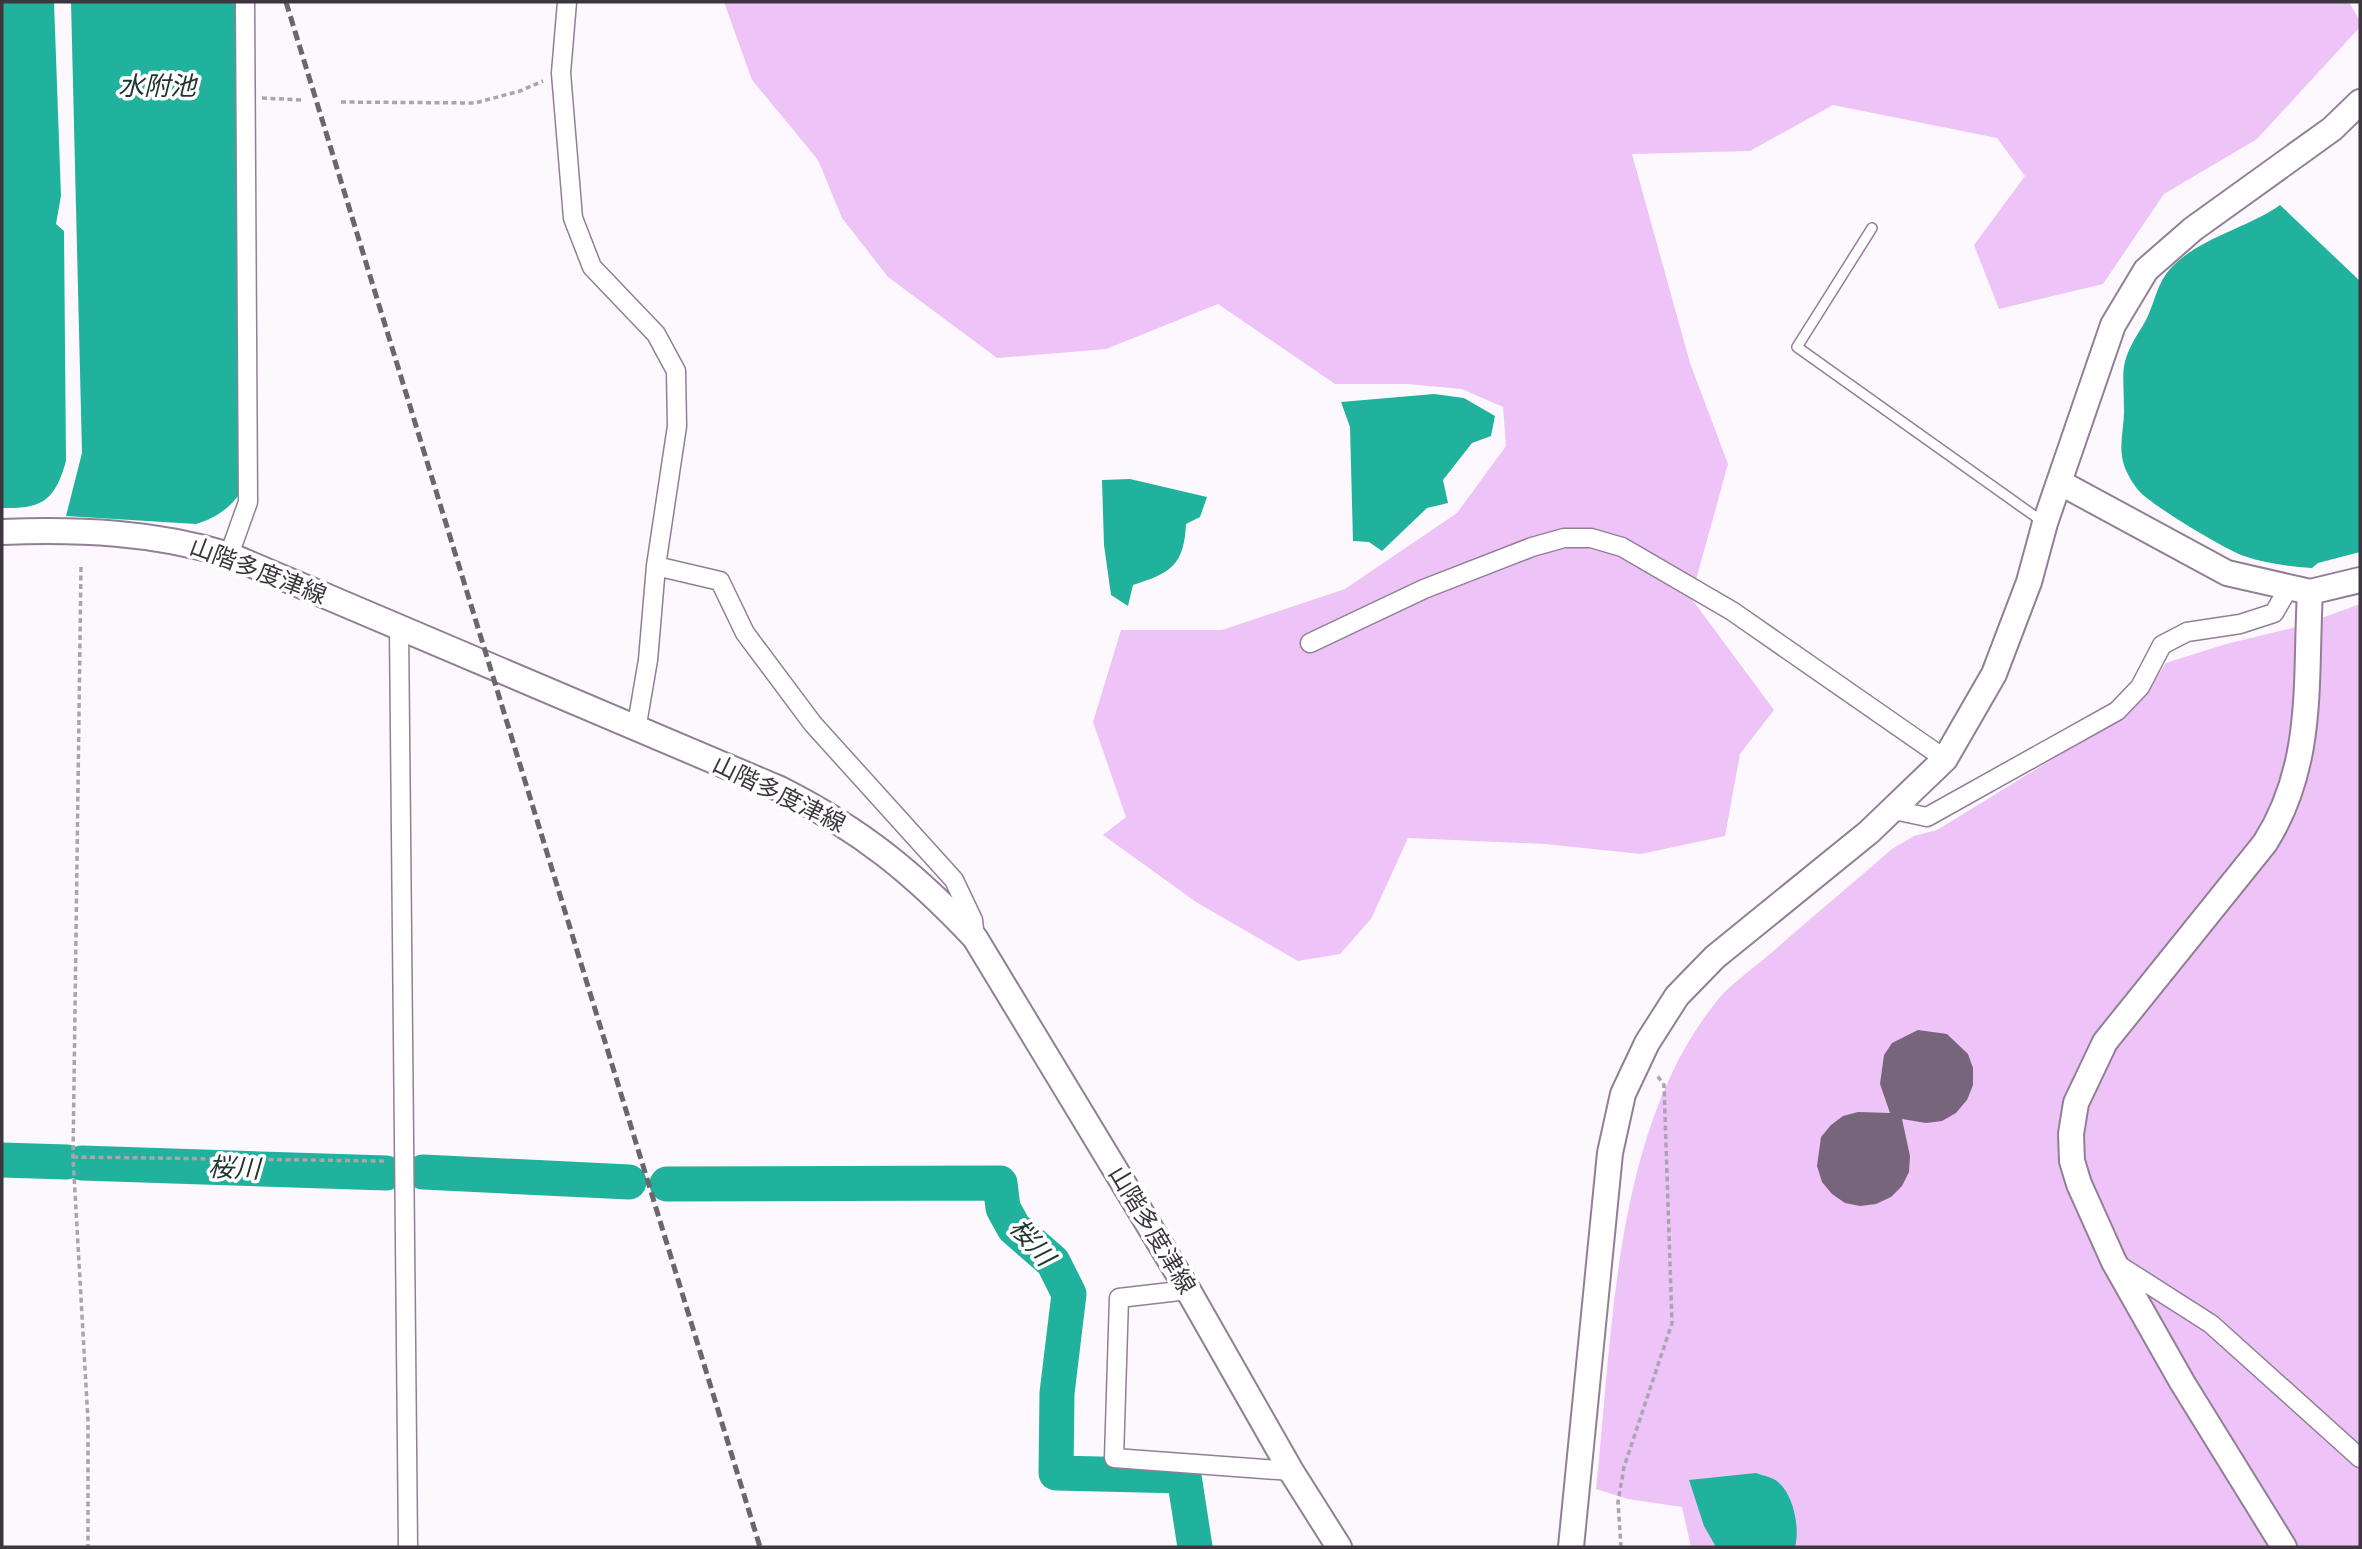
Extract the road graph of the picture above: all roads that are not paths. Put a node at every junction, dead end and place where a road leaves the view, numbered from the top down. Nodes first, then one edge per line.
1 (245, 2) edge
2 (567, 2) edge
3 (2360, 102) edge
4 (1872, 228) dead end
5 (2059, 482) junction
6 (2045, 523) junction
7 (2, 532) edge
8 (229, 555) junction
9 (656, 566) junction
10 (2360, 580) edge
11 (2299, 590) junction
12 (399, 628) junction
13 (1310, 643) dead end
14 (636, 730) junction
15 (1945, 759) junction
16 (1894, 810) junction
17 (975, 938) junction
18 (2114, 1262) junction
19 (1188, 1290) junction
20 (2360, 1458) edge
21 (1291, 1471) junction
22 (408, 1547) edge
23 (1339, 1547) edge
24 (1571, 1547) edge
25 (2284, 1547) edge

1 - 8 street
2 - 9 street
3 - 5 street
4 - 6 lane
5 - 6 street
5 - 11 street
6 - 15 street
7 - 8 street, 山階多度津線
8 - 12 street, 山階多度津線
9 - 14 street
9 - 17 street
10 - 11 street
11 - 16 street
11 - 18 street
12 - 14 street, 山階多度津線
12 - 22 street
13 - 15 street
14 - 17 street, 山階多度津線
15 - 16 street
16 - 24 street
17 - 19 street, 山階多度津線
18 - 20 street
18 - 25 street
19 - 21 street, 山階多度津線
19 - 21 street
21 - 23 street, 山階多度津線

